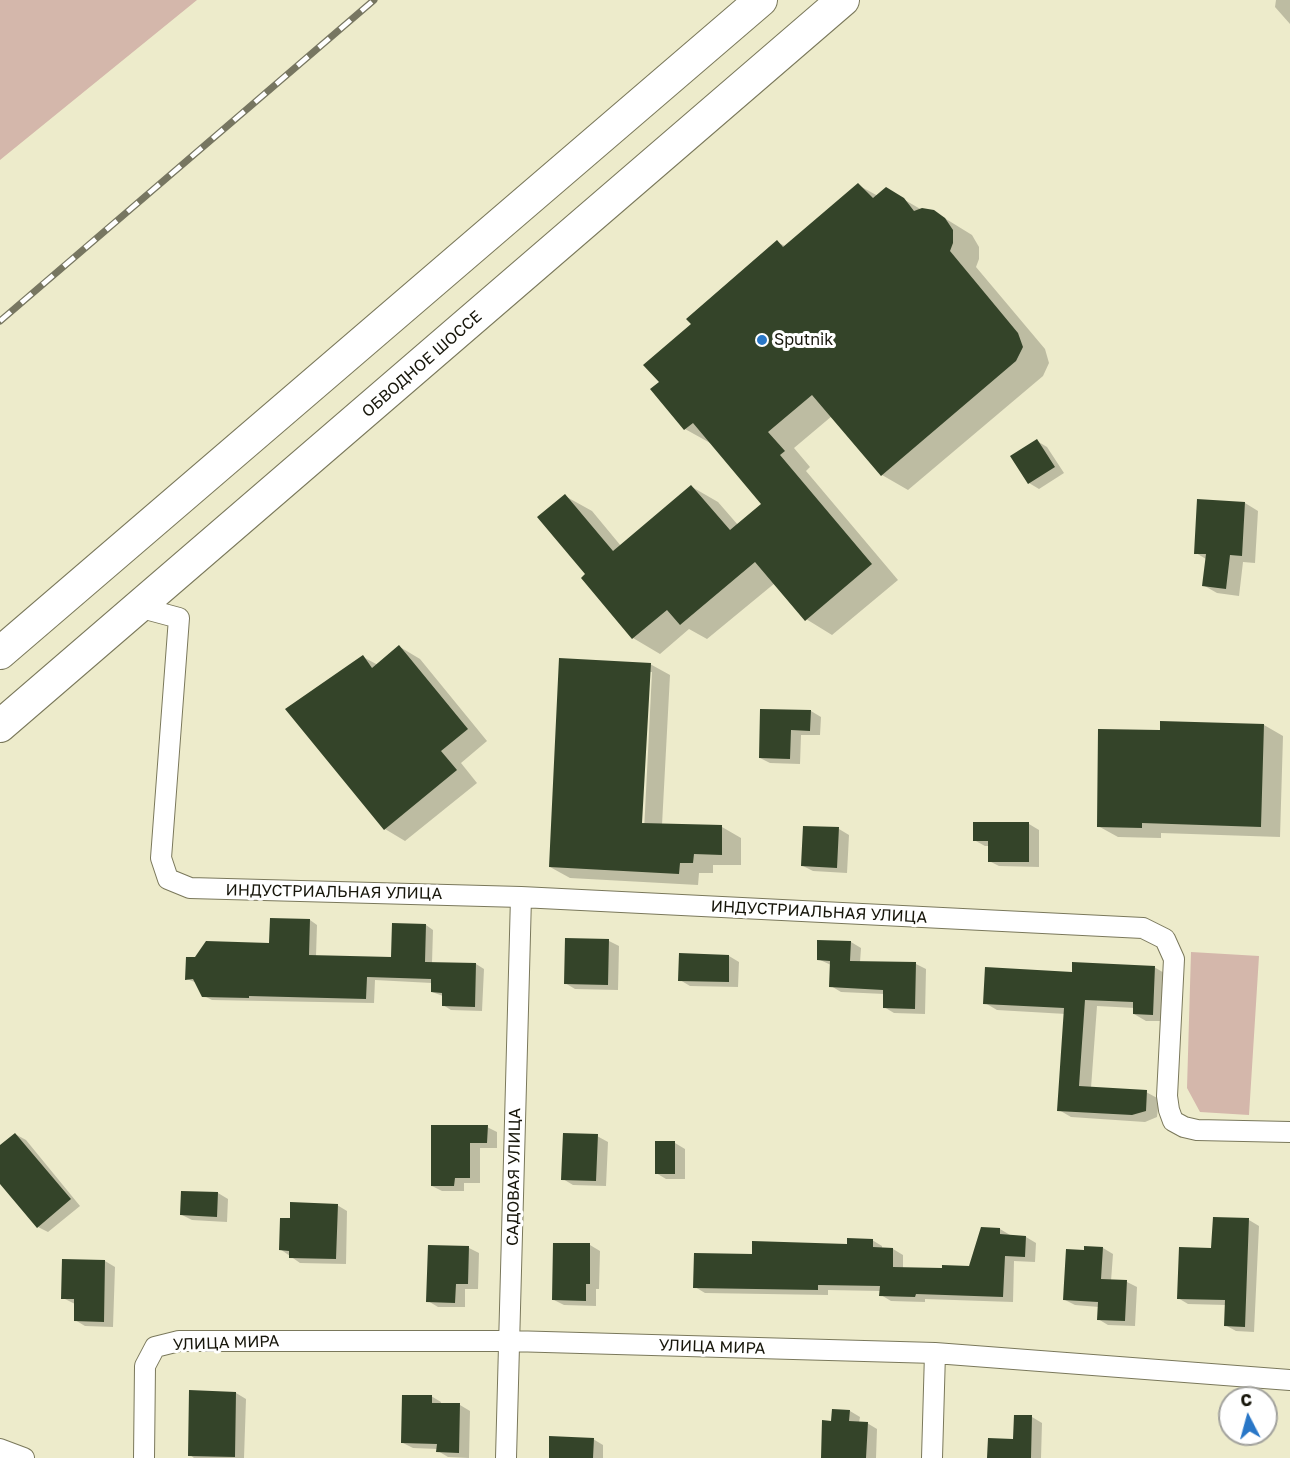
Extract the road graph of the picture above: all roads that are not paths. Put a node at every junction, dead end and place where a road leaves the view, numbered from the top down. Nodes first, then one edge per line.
1 (761, 0) edge
2 (843, 0) edge
3 (138, 607) junction
4 (0, 653) edge
5 (0, 726) edge
6 (521, 897) junction
7 (1290, 1132) edge
8 (510, 1341) junction
9 (935, 1353) junction
10 (1290, 1380) edge
11 (0, 1449) edge
12 (24, 1458) edge
13 (144, 1458) edge
14 (506, 1458) edge
15 (932, 1458) edge

1 - 4 main road
2 - 3 main road, ОБВОДНОЕ ШОССЕ
3 - 5 main road, ОБВОДНОЕ ШОССЕ
3 - 6 street, ИНДУСТРИАЛЬНАЯ УЛИЦА
6 - 7 street, ИНДУСТРИАЛЬНАЯ УЛИЦА
6 - 8 street, САДОВАЯ УЛИЦА
8 - 9 street, УЛИЦА МИРА
8 - 13 street, УЛИЦА МИРА
8 - 14 street, САДОВАЯ УЛИЦА
9 - 10 street, УЛИЦА МИРА
9 - 15 street
11 - 12 street

